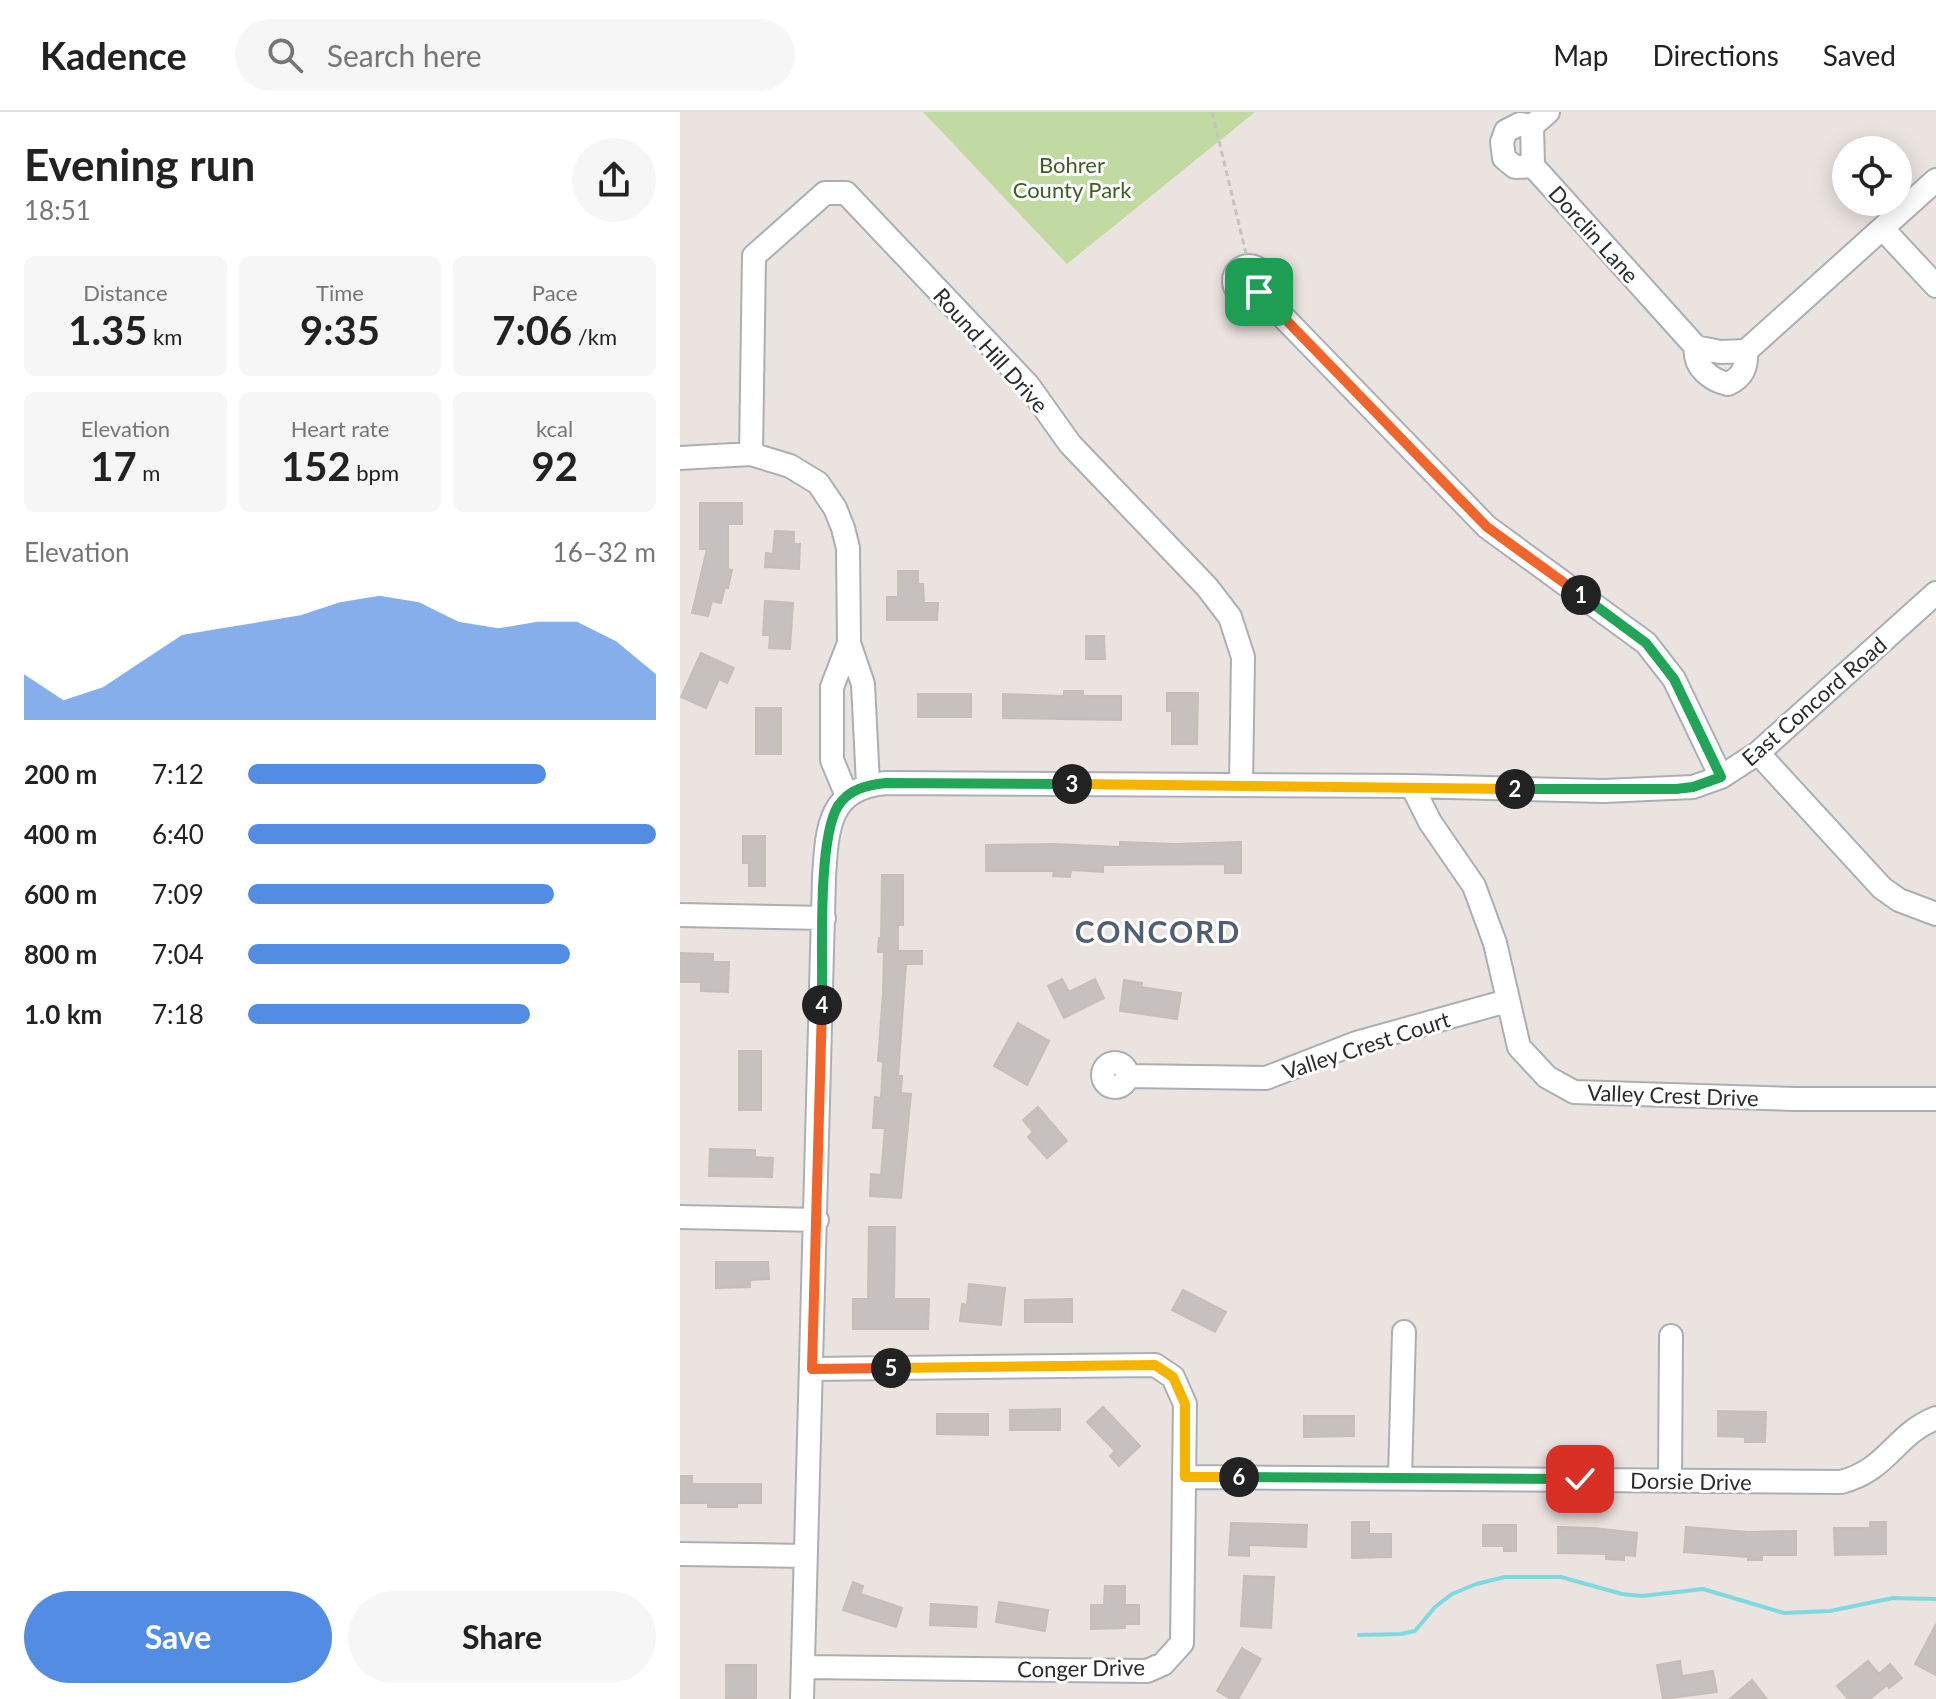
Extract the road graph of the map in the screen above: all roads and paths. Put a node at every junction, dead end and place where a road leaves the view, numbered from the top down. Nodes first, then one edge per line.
1 (1212, 112) edge
2 (1540, 119) edge
3 (1533, 166) junction
4 (1936, 180) edge
5 (1883, 229) junction
6 (1249, 266) joint
7 (1936, 286) edge
8 (1696, 347) junction
9 (1746, 351) junction
10 (751, 454) junction
11 (680, 458) edge
12 (1936, 593) edge
13 (849, 643) junction
14 (1758, 753) junction
15 (832, 760) junction
16 (1721, 777) junction
17 (868, 784) junction
18 (1241, 784) junction
19 (1412, 786) junction
20 (847, 796) junction
21 (827, 843) junction
22 (1936, 914) edge
23 (680, 915) edge
24 (824, 918) junction
25 (1507, 1001) junction
26 (1127, 1076) dead end
27 (1936, 1099) edge
28 (680, 1217) edge
29 (817, 1220) junction
30 (1404, 1332) dead end
31 (1671, 1336) dead end
32 (812, 1369) junction
33 (1936, 1418) edge
34 (1185, 1477) junction
35 (1400, 1477) junction
36 (1670, 1480) junction
37 (680, 1554) edge
38 (805, 1556) junction
39 (803, 1667) junction
40 (802, 1699) edge

1 - 6 path
2 - 3 street, Dorclin Lane
2 - 3 street
3 - 8 street, Dorclin Lane
4 - 5 street, Dorclin Lane
5 - 7 street
5 - 9 street, Dorclin Lane
6 - 16 street
8 - 9 street
8 - 9 street, Dorclin Lane
10 - 11 street
10 - 13 street
10 - 18 street, Round Hill Drive
12 - 14 street, East Concord Road
13 - 15 street
13 - 17 street
14 - 16 street, East Concord Road
14 - 22 street
15 - 20 street
15 - 21 street
16 - 19 street, East Concord Road
17 - 18 street, East Concord Road
17 - 20 street, East Concord Road
18 - 19 street, East Concord Road
19 - 25 street, Valley Crest Drive
20 - 21 street
21 - 24 street
23 - 24 street
24 - 29 street
25 - 26 street, Valley Crest Court
25 - 27 street, Valley Crest Drive
28 - 29 street
29 - 32 street
30 - 35 street
31 - 36 street
32 - 34 street, Conger Drive
32 - 38 street
33 - 36 street, Dorsie Drive
34 - 35 street, Dorsie Drive
34 - 39 street, Conger Drive
35 - 36 street, Dorsie Drive
37 - 38 street
38 - 39 street
39 - 40 street

